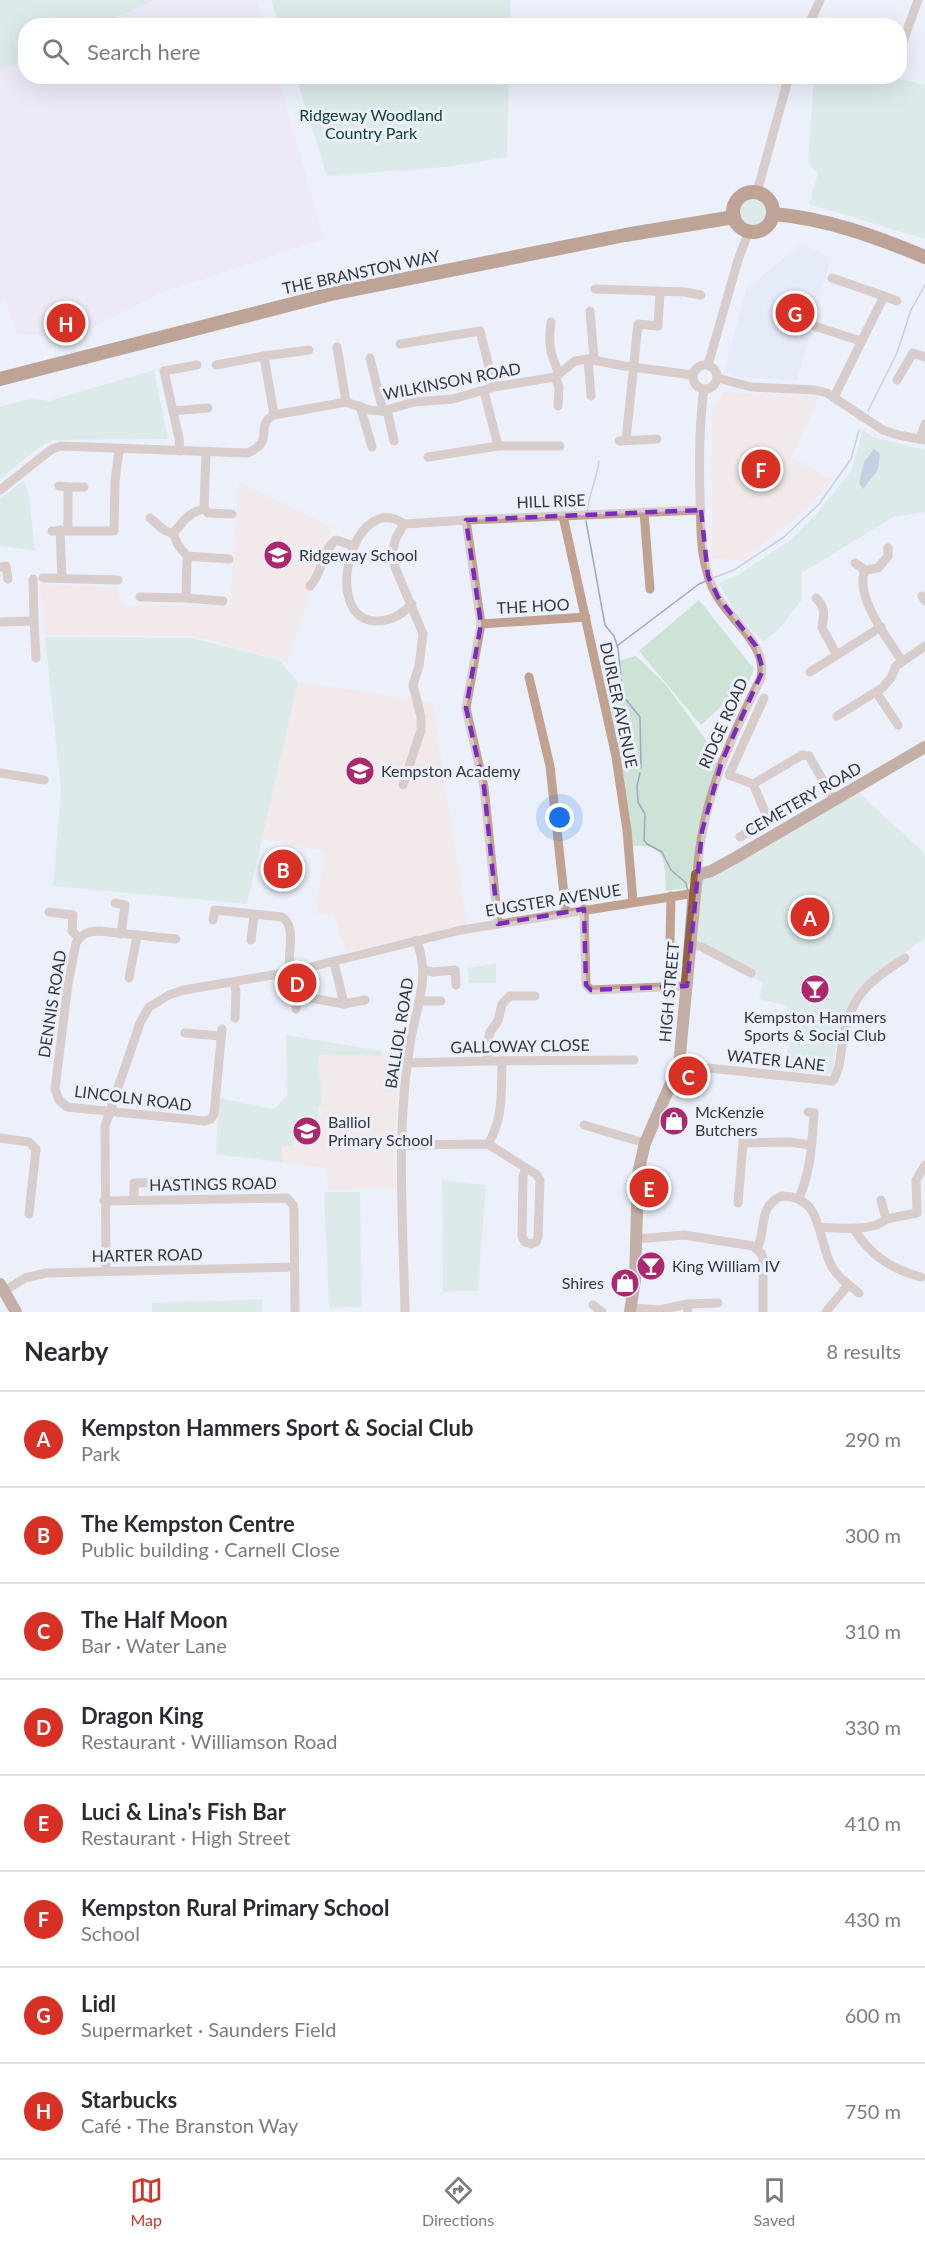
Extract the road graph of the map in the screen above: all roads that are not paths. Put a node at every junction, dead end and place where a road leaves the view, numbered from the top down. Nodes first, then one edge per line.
1 (820, 0) edge
2 (918, 0) edge
3 (812, 18) edge
4 (907, 31) edge
5 (787, 84) edge
6 (757, 192) junction
7 (773, 214) junction
8 (734, 217) junction
9 (749, 231) junction
10 (925, 257) edge
11 (832, 279) dead end
12 (594, 289) dead end
13 (660, 292) junction
14 (701, 296) dead end
15 (884, 296) junction
16 (897, 301) dead end
17 (590, 311) dead end
18 (551, 322) dead end
19 (814, 326) dead end
20 (491, 328) dead end
21 (480, 331) junction
22 (861, 342) junction
23 (400, 344) dead end
24 (337, 347) dead end
25 (309, 350) dead end
26 (264, 356) junction
27 (925, 357) edge
28 (591, 359) junction
29 (374, 361) dead end
30 (197, 365) dead end
31 (216, 365) dead end
32 (708, 365) junction
33 (633, 366) junction
34 (557, 375) junction
35 (693, 375) junction
36 (718, 378) junction
37 (0, 379) edge
38 (897, 380) dead end
39 (494, 387) junction
40 (704, 389) junction
41 (484, 390) junction
42 (591, 396) dead end
43 (834, 397) junction
44 (346, 402) junction
45 (360, 406) junction
46 (558, 406) dead end
47 (208, 408) dead end
48 (317, 408) junction
49 (173, 411) junction
50 (385, 411) junction
51 (274, 415) junction
52 (317, 419) dead end
53 (925, 424) edge
54 (657, 439) dead end
55 (922, 440) edge
56 (394, 441) dead end
57 (560, 446) dead end
58 (372, 447) dead end
59 (498, 447) junction
60 (119, 450) junction
61 (180, 451) junction
62 (206, 452) junction
63 (428, 457) dead end
64 (84, 487) dead end
65 (0, 490) edge
66 (204, 509) junction
67 (700, 510) junction
68 (644, 512) junction
69 (232, 514) dead end
70 (563, 516) junction
71 (150, 518) dead end
72 (466, 520) junction
73 (404, 524) junction
74 (60, 530) junction
75 (173, 534) junction
76 (354, 546) junction
77 (888, 548) dead end
78 (187, 556) junction
79 (229, 559) dead end
80 (855, 563) dead end
81 (0, 567) edge
82 (865, 570) junction
83 (62, 577) junction
84 (8, 579) dead end
85 (118, 580) dead end
86 (310, 586) dead end
87 (650, 589) dead end
88 (140, 597) dead end
89 (186, 598) junction
90 (816, 598) dead end
91 (224, 601) dead end
92 (412, 604) junction
93 (586, 617) junction
94 (34, 621) junction
95 (0, 622) edge
96 (481, 624) junction
97 (881, 627) junction
98 (925, 646) edge
99 (837, 656) junction
100 (36, 658) dead end
101 (902, 661) junction
102 (810, 672) dead end
103 (529, 677) dead end
104 (876, 692) junction
105 (764, 698) dead end
106 (837, 716) dead end
107 (898, 726) dead end
108 (925, 747) edge
109 (0, 773) edge
110 (44, 780) dead end
111 (753, 784) junction
112 (403, 785) dead end
113 (834, 800) junction
114 (786, 810) dead end
115 (769, 820) junction
116 (740, 837) dead end
117 (692, 888) junction
118 (671, 897) junction
119 (633, 902) junction
120 (115, 903) dead end
121 (584, 909) junction
122 (49, 912) dead end
123 (566, 913) junction
124 (254, 915) junction
125 (213, 920) dead end
126 (498, 924) junction
127 (121, 934) junction
128 (137, 936) junction
129 (80, 938) junction
130 (176, 939) dead end
131 (251, 940) dead end
132 (416, 940) junction
133 (690, 944) junction
134 (905, 958) dead end
135 (334, 962) junction
136 (424, 970) junction
137 (290, 972) junction
138 (751, 974) dead end
139 (129, 978) dead end
140 (234, 983) junction
141 (456, 985) dead end
142 (669, 986) junction
143 (683, 986) junction
144 (535, 996) dead end
145 (365, 1000) dead end
146 (441, 1000) dead end
147 (419, 1001) junction
148 (345, 1004) junction
149 (297, 1009) dead end
150 (234, 1018) dead end
151 (185, 1033) dead end
152 (634, 1060) dead end
153 (488, 1061) junction
154 (502, 1061) junction
155 (407, 1063) junction
156 (679, 1065) junction
157 (59, 1100) joint
158 (110, 1110) junction
159 (808, 1112) dead end
160 (584, 1125) dead end
161 (744, 1130) dead end
162 (0, 1138) edge
163 (645, 1143) junction
164 (743, 1143) junction
165 (488, 1144) junction
166 (812, 1145) junction
167 (401, 1146) junction
168 (925, 1165) edge
169 (526, 1168) junction
170 (174, 1182) dead end
171 (799, 1198) junction
172 (134, 1200) junction
173 (881, 1200) dead end
174 (104, 1201) junction
175 (738, 1203) dead end
176 (917, 1213) junction
177 (29, 1214) dead end
178 (925, 1221) edge
179 (886, 1224) junction
180 (819, 1227) junction
181 (853, 1228) junction
182 (637, 1239) junction
183 (759, 1245) junction
184 (294, 1267) junction
185 (106, 1271) junction
186 (921, 1277) dead end
187 (848, 1285) junction
188 (2, 1288) edge
189 (859, 1293) dead end
190 (718, 1303) dead end
191 (688, 1308) edge
192 (631, 1310) edge
193 (16, 1312) edge
194 (295, 1312) edge
195 (405, 1312) edge
196 (763, 1312) edge
197 (826, 1312) edge

1 - 3 street
2 - 4 street
5 - 6 street
6 - 7 highway
6 - 8 highway
7 - 9 highway
7 - 10 highway
8 - 9 highway
8 - 37 highway, THE BRANSTON WAY
9 - 32 street
11 - 15 street
12 - 13 street
13 - 14 street
13 - 33 street
15 - 16 street
15 - 22 street
17 - 28 street
18 - 34 street
19 - 22 street
20 - 21 street
21 - 23 street
21 - 39 street
22 - 43 street
24 - 44 street
25 - 26 street
26 - 31 street
26 - 51 street
27 - 38 street
28 - 33 street
28 - 34 street, WILKINSON ROAD
28 - 42 street
29 - 50 street
30 - 49 street
32 - 35 street
32 - 36 street
33 - 35 street
33 - 54 street
34 - 39 street, WILKINSON ROAD
34 - 46 street
35 - 40 street
36 - 40 street
36 - 43 street
39 - 41 street, WILKINSON ROAD
40 - 67 street, RIDGE ROAD
41 - 50 street, WILKINSON ROAD
41 - 59 street
43 - 55 street
44 - 45 street, WILKINSON ROAD
44 - 48 street, WILKINSON ROAD
45 - 50 street, WILKINSON ROAD
45 - 58 street
47 - 49 street
48 - 51 street, WILKINSON ROAD
48 - 52 street
49 - 61 street
50 - 56 street
51 - 62 street
53 - 55 street
57 - 59 street
59 - 63 street
60 - 61 street
60 - 65 street
60 - 74 street
61 - 62 street
62 - 66 street
64 - 74 street
66 - 69 street
66 - 75 street
67 - 68 street, HILL RISE
67 - 117 street, RIDGE ROAD
68 - 70 street, HILL RISE
68 - 87 street
70 - 72 street, HILL RISE
70 - 93 street, DURLER AVENUE
71 - 75 street
72 - 73 street, HILL RISE
72 - 96 street
73 - 76 street, HILL RISE
73 - 92 street
74 - 83 street
75 - 78 street
76 - 86 street
76 - 92 street
77 - 82 street
78 - 79 street
78 - 89 street
80 - 82 street
81 - 84 street
82 - 97 street
83 - 85 street
83 - 94 street
88 - 89 street
89 - 91 street
90 - 99 street
92 - 112 street
93 - 96 street, THE HOO
93 - 119 street, DURLER AVENUE
94 - 95 street
94 - 100 street
96 - 126 street
97 - 99 street
97 - 101 street
98 - 101 street
99 - 102 street
101 - 104 street
103 - 123 street
104 - 106 street
104 - 107 street
105 - 111 street
108 - 113 main road, CEMETERY ROAD
109 - 110 street
111 - 113 street
111 - 115 street
113 - 117 main road, CEMETERY ROAD
114 - 115 street
115 - 116 street
117 - 118 street, EUGSTER AVENUE
117 - 133 main road, HIGH STREET
118 - 119 street, EUGSTER AVENUE
118 - 142 street
119 - 121 street, EUGSTER AVENUE
120 - 127 street
121 - 123 street, EUGSTER AVENUE
121 - 142 street
122 - 129 street
123 - 126 street, EUGSTER AVENUE
124 - 125 street
124 - 131 street
124 - 137 street
126 - 132 street, EUGSTER AVENUE
127 - 128 street, DENNIS ROAD
127 - 129 street, DENNIS ROAD
128 - 130 street, DENNIS ROAD
128 - 139 street
129 - 157 street, DENNIS ROAD
132 - 135 street, EUGSTER AVENUE
132 - 136 street, BALLIOL ROAD
133 - 138 street
133 - 143 main road, HIGH STREET
134 - 156 street, WATER LANE
135 - 137 street, EUGSTER AVENUE
135 - 148 street
136 - 141 street
136 - 147 street, BALLIOL ROAD
137 - 140 street, EUGSTER AVENUE
140 - 150 street
140 - 158 street, EUGSTER AVENUE
142 - 143 street
143 - 156 main road, HIGH STREET
144 - 153 street
145 - 148 street
146 - 147 street
147 - 155 street, BALLIOL ROAD
148 - 149 street
151 - 158 street, LINCOLN ROAD
152 - 154 street, GALLOWAY CLOSE
153 - 154 street, GALLOWAY CLOSE
153 - 155 street, GALLOWAY CLOSE
154 - 165 street
155 - 167 street, BALLIOL ROAD
156 - 163 main road, HIGH STREET
157 - 158 street, LINCOLN ROAD
158 - 174 street, EUGSTER AVENUE
159 - 166 street
160 - 163 street
161 - 164 street
162 - 177 street
163 - 182 main road, HIGH STREET
164 - 166 street
164 - 175 street
165 - 167 street
165 - 169 street
166 - 171 street
167 - 195 street, BALLIOL ROAD
168 - 176 street
169 - 169 street
170 - 172 street, HASTINGS ROAD
171 - 180 street
171 - 183 street
172 - 174 street, HASTINGS ROAD
172 - 184 street, HASTINGS ROAD
173 - 179 street
174 - 185 street, EUGSTER AVENUE
176 - 178 street
176 - 179 street
179 - 181 street
180 - 181 street
180 - 187 street
181 - 186 street
182 - 183 street
182 - 192 main road, HIGH STREET
183 - 196 street
184 - 185 street, HARTER ROAD
184 - 194 street
185 - 188 street, HARTER ROAD
187 - 189 street
187 - 197 street
188 - 193 main road
190 - 191 street
191 - 192 street

